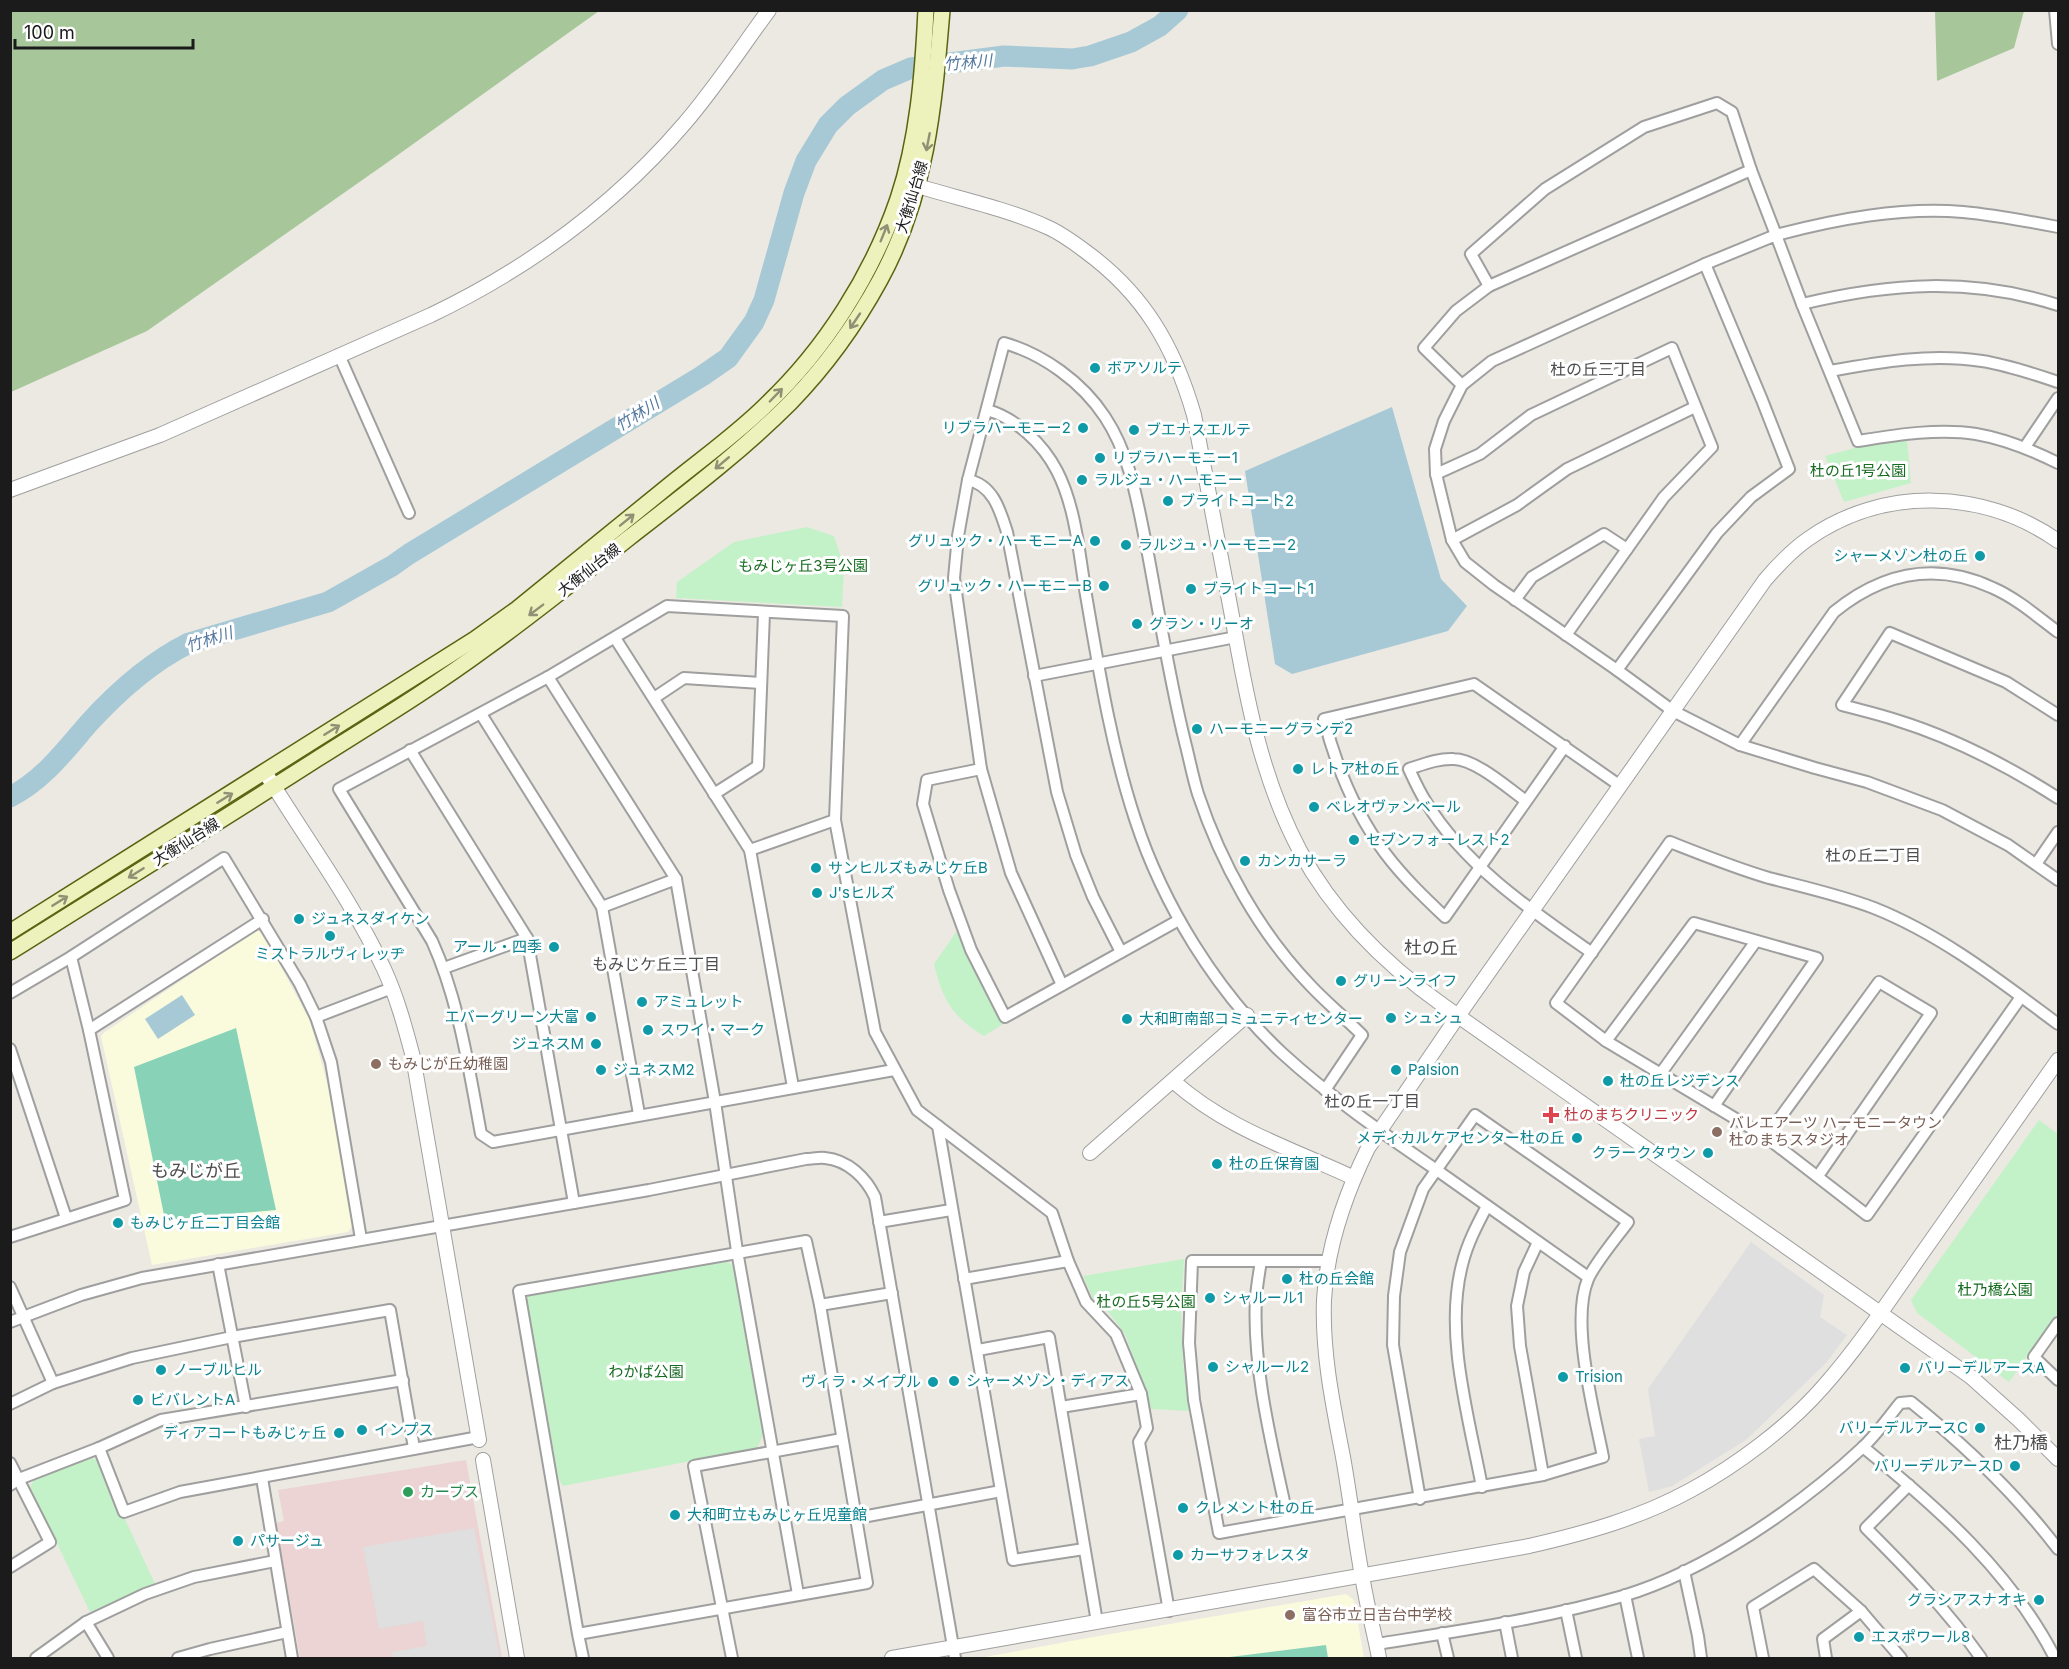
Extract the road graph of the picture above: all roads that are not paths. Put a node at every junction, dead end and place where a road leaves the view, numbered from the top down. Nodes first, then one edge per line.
1 (769, 10) edge
2 (926, 10) edge
3 (942, 10) edge
4 (2055, 10) edge
5 (932, 41) junction
6 (2058, 44) edge
7 (929, 85) junction
8 (1751, 170) junction
9 (903, 181) junction
10 (918, 186) junction
11 (2058, 227) edge
12 (1776, 235) junction
13 (1705, 264) junction
14 (1489, 286) junction
15 (1802, 304) junction
16 (2058, 305) edge
17 (339, 355) junction
18 (1830, 371) junction
19 (2058, 382) edge
20 (1462, 385) junction
21 (2058, 398) edge
22 (1695, 407) junction
23 (987, 410) junction
24 (2025, 447) junction
25 (2058, 463) edge
26 (1436, 474) junction
27 (968, 480) junction
28 (10, 490) edge
29 (409, 513) dead end
30 (1452, 540) junction
31 (2058, 541) edge
32 (1627, 549) junction
33 (1515, 600) junction
34 (764, 613) junction
35 (2058, 632) edge
36 (1566, 635) junction
37 (1236, 637) junction
38 (615, 638) junction
39 (1166, 651) junction
40 (1098, 664) junction
41 (1617, 670) junction
42 (1034, 676) junction
43 (549, 677) junction
44 (761, 683) junction
45 (654, 698) junction
46 (1673, 711) junction
47 (481, 714) junction
48 (2058, 715) edge
49 (1740, 745) junction
50 (1565, 746) junction
51 (410, 750) junction
52 (981, 769) junction
53 (265, 772) junction
54 (1619, 785) junction
55 (274, 786) junction
56 (714, 794) junction
57 (2058, 798) edge
58 (1526, 801) junction
59 (835, 820) junction
60 (2058, 832) edge
61 (750, 850) junction
62 (2036, 864) junction
63 (1480, 866) junction
64 (676, 879) junction
65 (2058, 880) edge
66 (602, 907) junction
67 (1532, 911) junction
68 (263, 919) junction
69 (1179, 920) junction
70 (10, 932) edge
71 (527, 938) junction
72 (1756, 941) junction
73 (10, 952) edge
74 (1121, 952) junction
75 (1592, 952) junction
76 (71, 957) junction
77 (444, 968) junction
78 (1062, 985) junction
79 (392, 988) junction
80 (10, 993) edge
81 (2021, 997) junction
82 (1247, 1015) junction
83 (316, 1017) junction
84 (1458, 1017) junction
85 (2058, 1024) edge
86 (89, 1030) junction
87 (1606, 1041) junction
88 (10, 1049) edge
89 (2058, 1060) edge
90 (894, 1070) junction
91 (1661, 1073) junction
92 (1173, 1081) junction
93 (793, 1087) junction
94 (1325, 1090) junction
95 (715, 1102) junction
96 (1714, 1106) junction
97 (639, 1114) junction
98 (938, 1126) junction
99 (561, 1128) junction
100 (1379, 1131) junction
101 (1766, 1137) junction
102 (1090, 1153) dead end
103 (1436, 1170) junction
104 (725, 1176) junction
105 (1818, 1176) junction
106 (1354, 1178) junction
107 (574, 1203) junction
108 (1487, 1206) junction
109 (951, 1210) junction
110 (66, 1218) junction
111 (879, 1222) junction
112 (441, 1225) junction
113 (10, 1237) edge
114 (361, 1239) junction
115 (1538, 1242) junction
116 (737, 1251) junction
117 (1068, 1261) junction
118 (1261, 1261) junction
119 (1329, 1261) junction
120 (218, 1264) junction
121 (1588, 1278) junction
122 (964, 1279) junction
123 (10, 1287) edge
124 (892, 1293) junction
125 (820, 1305) junction
126 (1880, 1312) junction
127 (23, 1316) junction
128 (10, 1322) edge
129 (2058, 1323) edge
130 (232, 1337) junction
131 (978, 1350) junction
132 (403, 1380) junction
133 (2058, 1380) edge
134 (52, 1383) junction
135 (1141, 1394) junction
136 (10, 1404) edge
137 (246, 1407) junction
138 (1061, 1407) junction
139 (479, 1438) joint
140 (843, 1439) junction
141 (1863, 1447) junction
142 (99, 1448) junction
143 (414, 1448) junction
144 (773, 1451) junction
145 (2058, 1459) edge
146 (483, 1460) dead end
147 (10, 1463) edge
148 (1543, 1475) junction
149 (262, 1478) junction
150 (15, 1482) edge
151 (1910, 1485) junction
152 (1482, 1487) junction
153 (1001, 1491) junction
154 (1420, 1498) junction
155 (928, 1504) junction
156 (1352, 1510) junction
157 (857, 1518) junction
158 (1288, 1520) junction
159 (1084, 1549) junction
160 (2058, 1549) edge
161 (275, 1561) junction
162 (10, 1567) edge
163 (1684, 1571) junction
164 (1362, 1577) junction
165 (798, 1594) junction
166 (1625, 1595) junction
167 (722, 1608) junction
168 (1566, 1610) junction
169 (1169, 1611) junction
170 (1861, 1611) junction
171 (86, 1622) junction
172 (1097, 1622) junction
173 (1505, 1622) junction
174 (287, 1632) junction
175 (1442, 1633) junction
176 (578, 1634) junction
177 (1378, 1652) edge
178 (954, 1653) edge
179 (36, 1659) edge
180 (108, 1659) edge
181 (178, 1659) edge
182 (292, 1659) edge
183 (517, 1659) edge
184 (583, 1659) edge
185 (732, 1659) edge
186 (892, 1659) edge
187 (1448, 1659) edge
188 (1512, 1659) edge
189 (1576, 1659) edge
190 (1638, 1659) edge
191 (1701, 1659) edge
192 (1763, 1659) edge
193 (1826, 1659) edge
194 (1901, 1659) edge
195 (1981, 1659) edge
196 (2055, 1659) edge

1 - 17 street
2 - 5 main road, 大衡仙台線
3 - 5 main road, 大衡仙台線
4 - 6 street
5 - 7 main road, 大衡仙台線
7 - 9 main road, 大衡仙台線
7 -> 10 main road, 大衡仙台線
8 - 12 street
8 - 14 street
8 - 14 street
9 - 10 street
53 -> 9 main road, 大衡仙台線
10 - 37 street
10 -> 55 main road, 大衡仙台線
11 - 12 street
12 - 13 street
12 - 15 street
13 - 20 street
13 - 41 street
14 - 20 street
15 - 16 street
15 - 18 street
17 - 28 street
17 - 29 street
18 - 19 street
18 - 24 street
20 - 26 street
21 - 24 street
22 - 26 street
22 - 30 street
22 - 32 street
23 - 27 street
23 - 39 street
23 - 40 street
24 - 25 street
26 - 30 street
27 - 42 street
27 - 52 street
30 - 33 street
31 - 46 street
32 - 33 street
32 - 36 street
33 - 36 street
34 - 38 street
34 - 44 street
34 - 59 street
35 - 49 street
36 - 41 street
37 - 39 street
37 - 84 street
38 - 43 street
38 - 45 street
39 - 40 street
39 - 94 street
40 - 42 street
40 - 69 street
41 - 46 street
42 - 74 street
43 - 47 street
43 - 64 street
44 - 45 street
44 - 56 street
45 - 56 street
46 - 49 street
46 - 54 street
47 - 51 street
47 - 66 street
48 - 57 street
49 - 62 street
50 - 54 street
50 - 58 street
50 - 63 street
51 - 71 street
51 - 77 street
52 - 78 street
52 - 78 street
53 - 55 street
70 -> 53 main road, 大衡仙台線
54 - 67 street
55 -> 73 main road, 大衡仙台線
55 - 79 street
56 - 61 street
58 - 63 street
58 - 63 street
59 - 61 street
59 - 90 street
60 - 62 street
61 - 93 street
62 - 65 street
63 - 67 street
64 - 66 street
64 - 95 street
66 - 97 street
67 - 75 street
67 - 84 street
68 - 76 street
68 - 83 street
68 - 86 street
69 - 74 street
69 - 82 street
71 - 77 street
71 - 99 street
72 - 87 street
72 - 91 street
72 - 96 street
74 - 78 street
75 - 81 street
75 - 87 street
76 - 80 street
76 - 86 street
77 - 99 street
79 - 83 street
79 - 112 street
81 - 85 street
81 - 105 street
82 - 92 street
82 - 94 street
83 - 114 street
84 - 100 street
84 - 126 street
86 - 110 street
87 - 91 street
88 - 110 street
89 - 126 street
90 - 93 street
90 - 98 street
91 - 96 street
92 - 102 street
92 - 106 street
93 - 95 street
94 - 100 street
95 - 97 street
95 - 104 street
96 - 101 street
97 - 99 street
98 - 109 street
98 - 117 street
99 - 107 street
100 - 103 street
100 - 106 street
101 - 105 street
101 - 105 street
103 - 108 street
103 - 121 street
103 - 154 street
104 - 107 street
104 - 111 street
104 - 116 street
106 - 119 street
107 - 112 street
108 - 115 street
108 - 152 street
109 - 111 street
109 - 122 street
110 - 113 street
111 - 124 street
112 - 114 street
112 - 139 street
114 - 120 street
115 - 121 street
115 - 148 street
116 - 125 street
116 - 144 street
116 - 176 street
117 - 122 street
117 - 135 street
118 - 119 street
118 - 158 street
118 - 158 street
119 - 156 street
120 - 127 street
120 - 130 street
121 - 148 street
122 - 131 street
123 - 127 street
124 - 125 street
124 - 155 street
125 - 140 street
126 - 145 street
126 - 164 street
127 - 128 street
127 - 134 street
129 - 133 street
130 - 132 street
130 - 134 street
130 - 137 street
131 - 138 street
131 - 153 street
132 - 137 street
132 - 143 street
134 - 136 street
135 - 138 street
135 - 169 street
137 - 142 street
138 - 159 street
139 - 143 street
140 - 144 street
140 - 157 street
141 - 151 street
141 - 160 street
141 - 163 street
142 - 149 street
142 - 150 street
143 - 149 street
144 - 165 street
144 - 167 street
146 - 183 street
147 - 150 street
148 - 152 street
149 - 161 street
150 - 162 street
151 - 195 street
151 - 196 street
152 - 154 street
153 - 155 street
153 - 159 street
154 - 156 street
155 - 157 street
155 - 178 street
156 - 158 street
156 - 164 street
157 - 165 street
159 - 172 street
161 - 171 street
161 - 174 street
163 - 166 street
163 - 191 street
164 - 169 street
164 - 177 street
165 - 167 street
166 - 168 street
166 - 190 street
167 - 176 street
167 - 185 street
168 - 173 street
168 - 189 street
169 - 172 street
170 - 192 street
170 - 193 street
170 - 194 street
171 - 179 street
171 - 180 street
172 - 178 street
173 - 175 street
173 - 188 street
174 - 181 street
174 - 182 street
175 - 177 street
175 - 187 street
176 - 184 street
178 - 186 street

